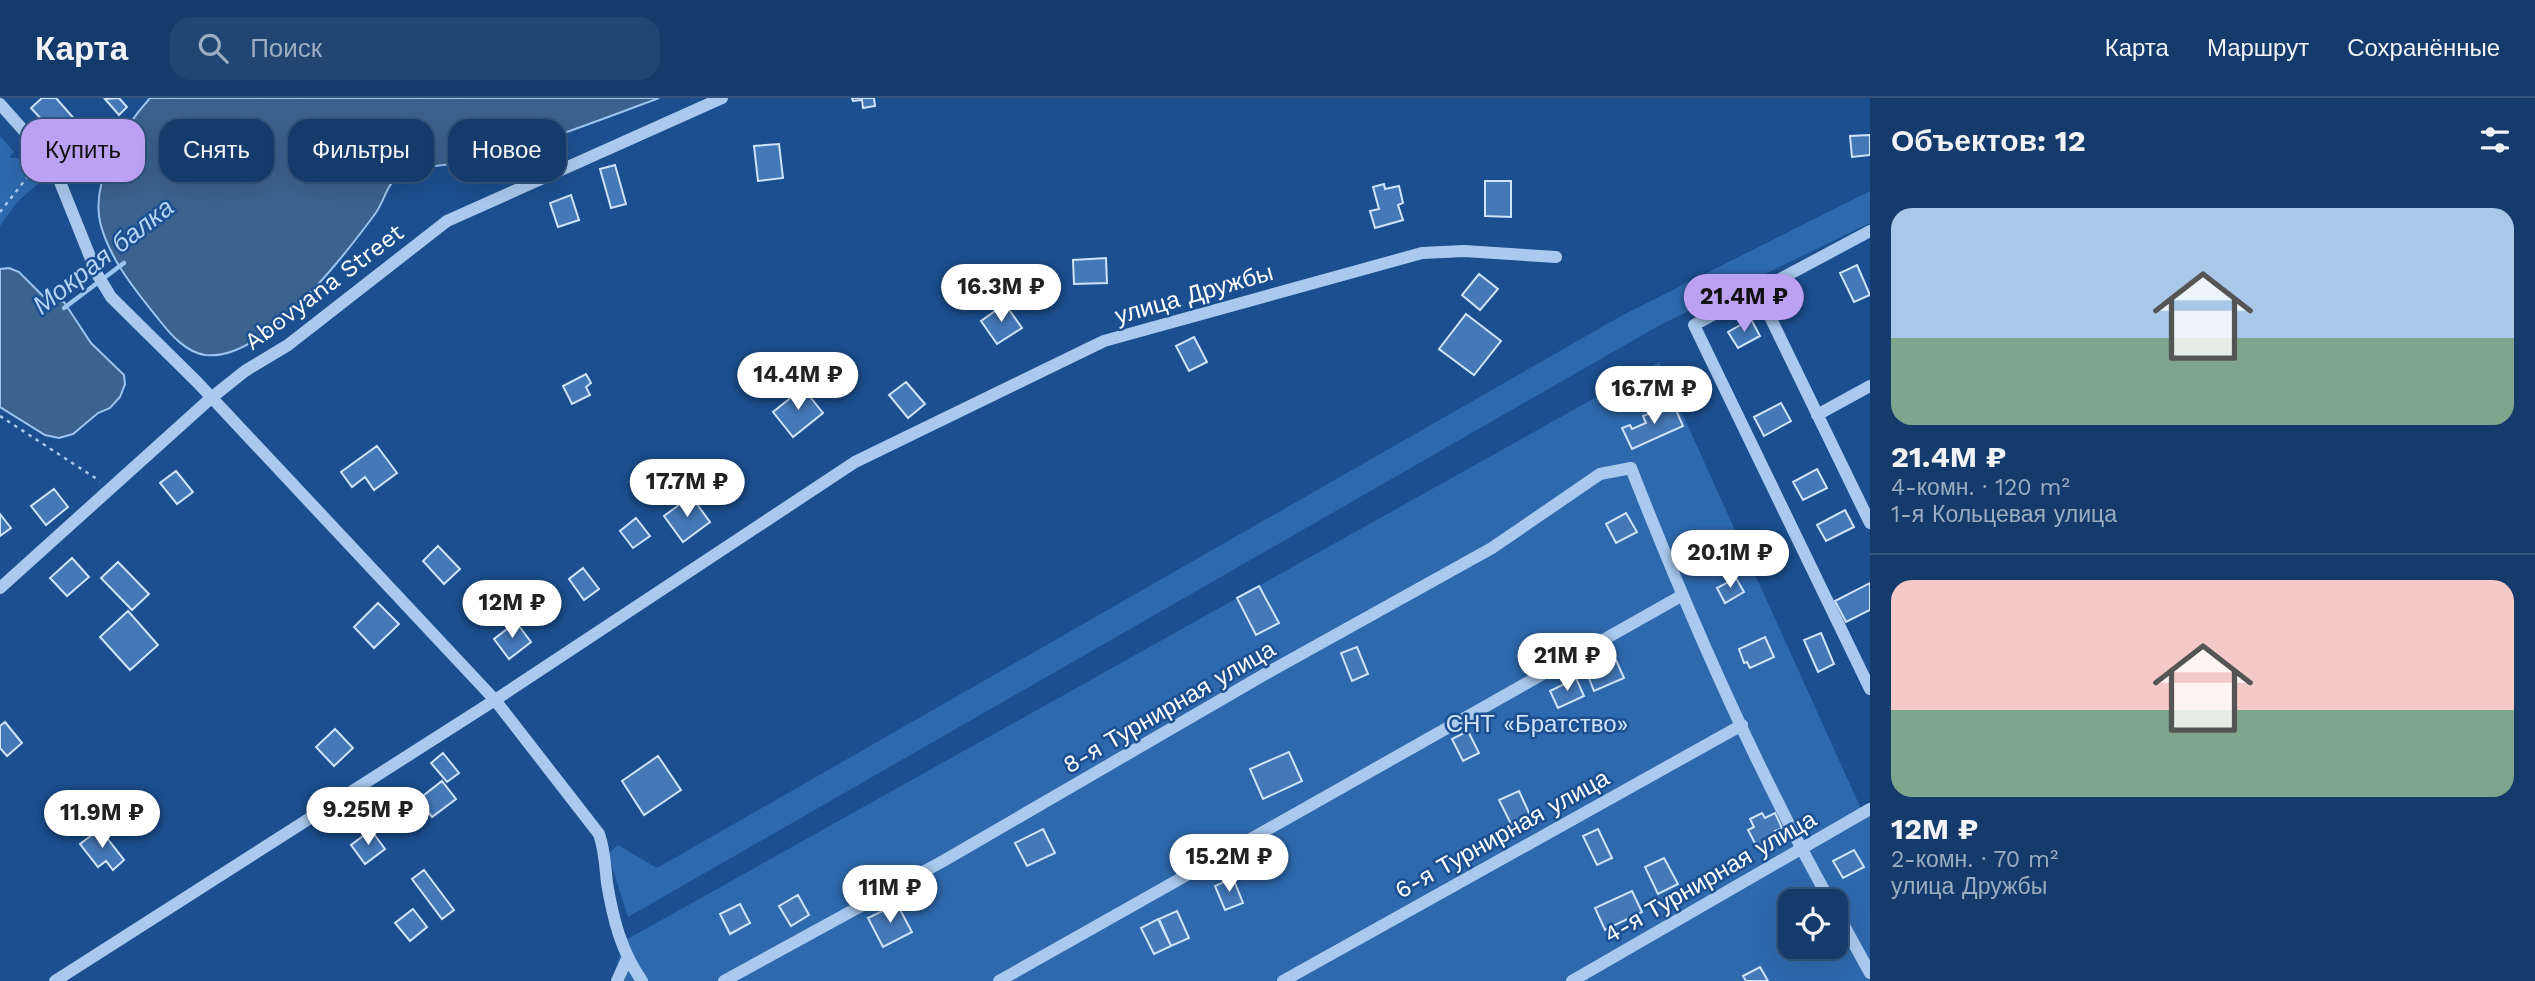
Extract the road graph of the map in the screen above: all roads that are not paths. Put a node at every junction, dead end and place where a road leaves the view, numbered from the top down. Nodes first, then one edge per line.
1 (722, 98) edge
2 (0, 104) edge
3 (1870, 231) edge
4 (1556, 257) dead end
5 (1758, 292) junction
6 (1870, 386) edge
7 (211, 398) junction
8 (1817, 415) junction
9 (1870, 523) edge
10 (0, 588) edge
11 (1681, 596) junction
12 (1870, 689) edge
13 (495, 700) junction
14 (1742, 724) junction
15 (1870, 809) edge
16 (1802, 850) junction
17 (1823, 889) edge
18 (1848, 933) edge
19 (627, 959) junction
20 (1870, 973) edge
21 (55, 981) edge
22 (617, 981) edge
23 (642, 981) edge
24 (724, 981) edge
25 (999, 981) edge
26 (1283, 981) edge
27 (1572, 981) edge
28 (1857, 981) edge

1 - 7 street, Abovyana Street
2 - 7 street
3 - 5 street
4 - 13 street, улица Дружбы
5 - 8 street
5 - 12 street
6 - 8 street
7 - 10 street, Abovyana Street
7 - 13 street
8 - 9 street
11 - 14 street
11 - 24 street, 8-я Турнирная улица
11 - 25 street
13 - 19 street
13 - 21 street, улица Дружбы
14 - 16 street
14 - 26 street, 6-я Турнирная улица
15 - 16 street, 4-я Турнирная улица
16 - 17 street
16 - 27 street, 4-я Турнирная улица
18 - 20 street
19 - 22 street
19 - 23 street
20 - 28 street

